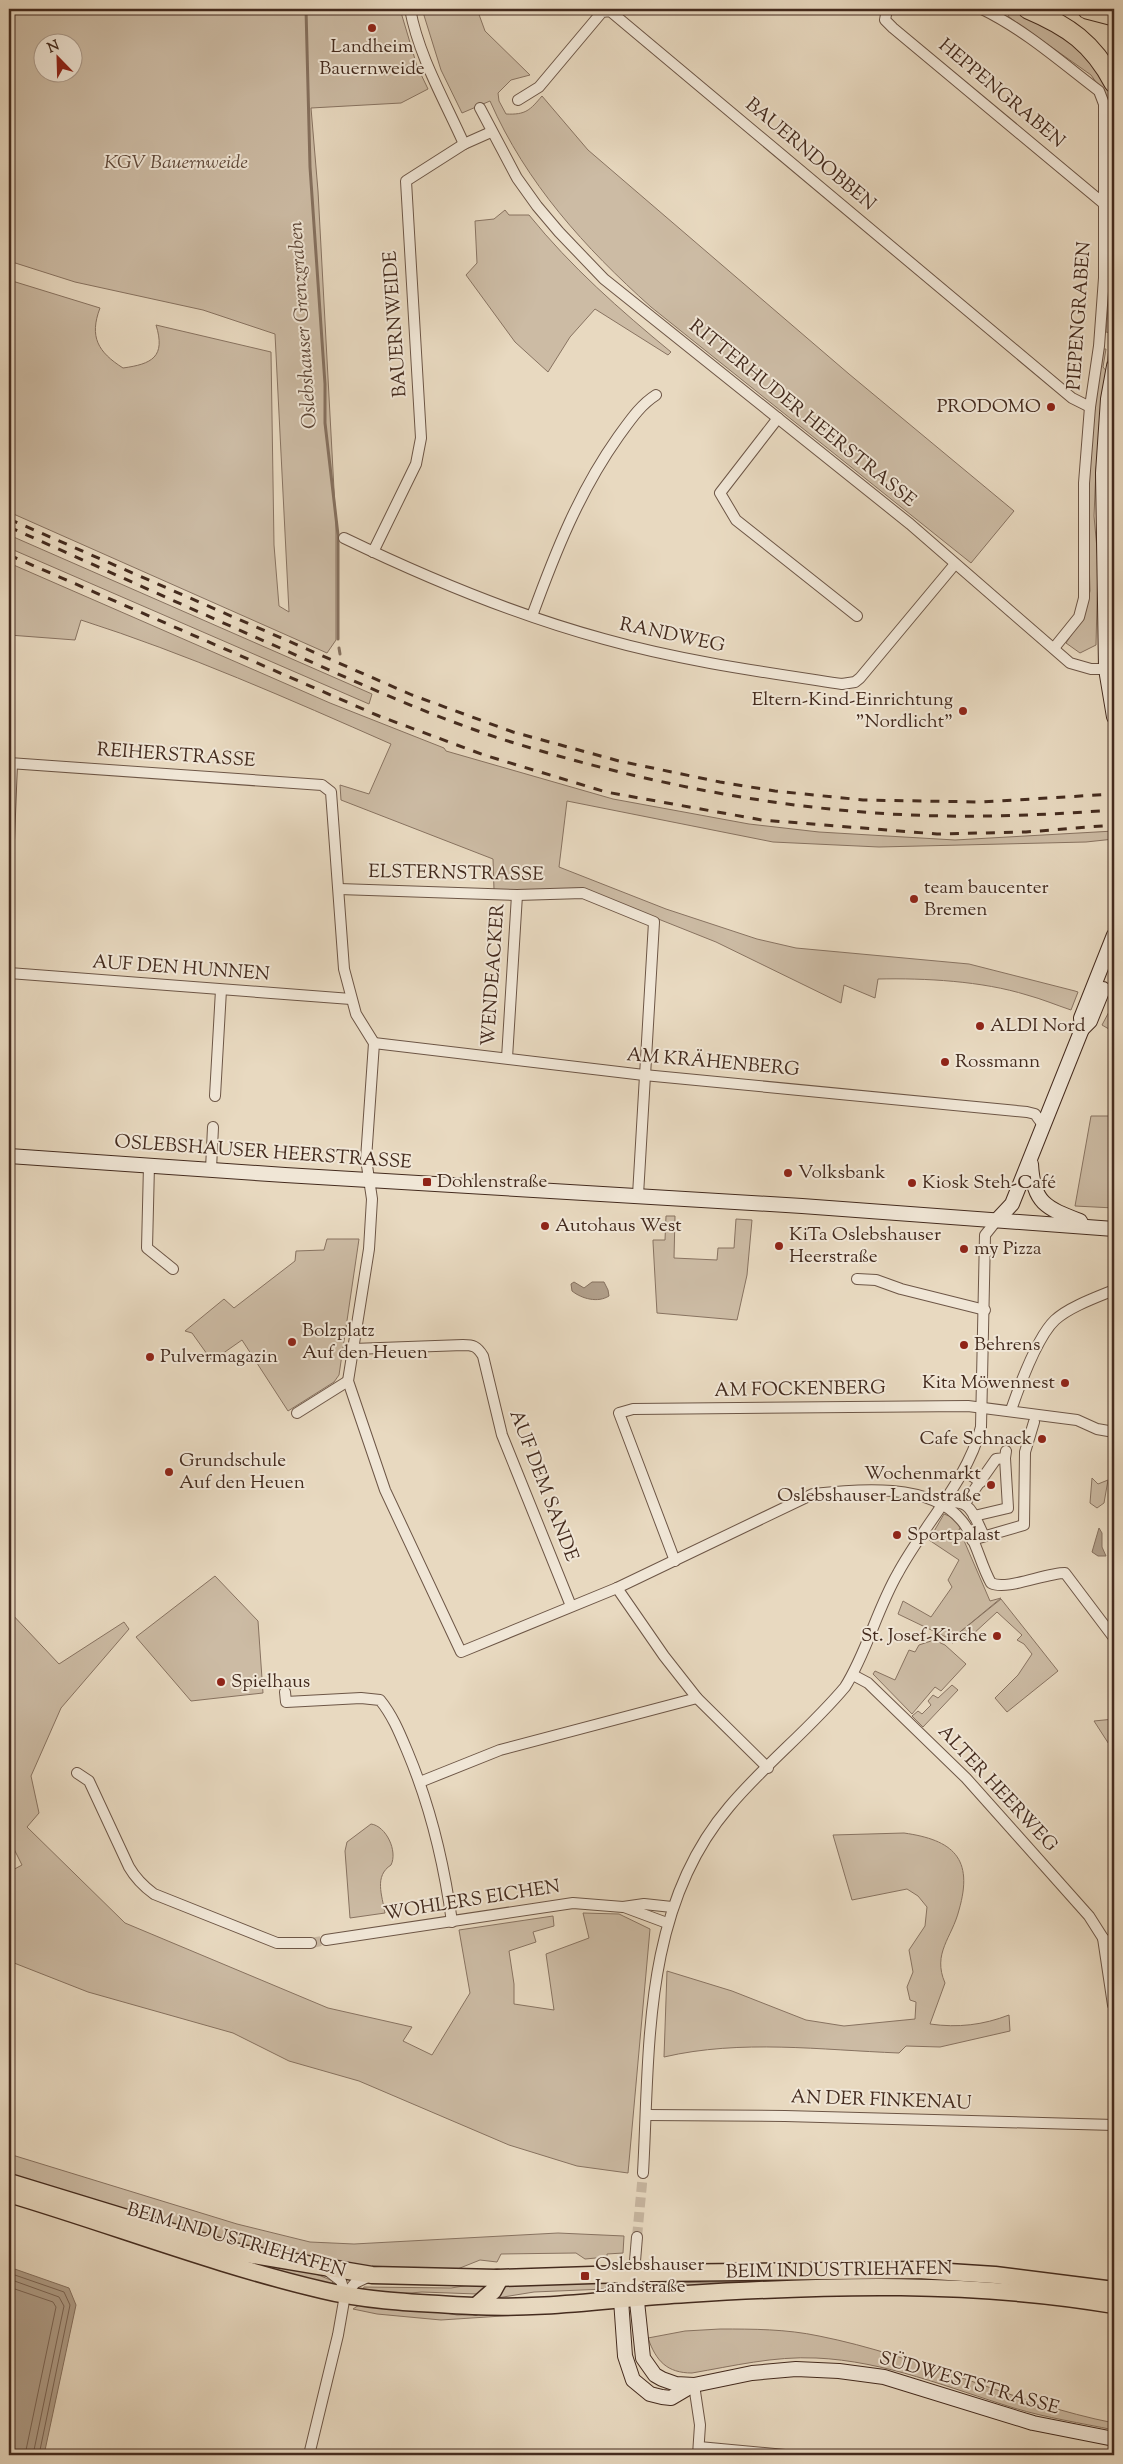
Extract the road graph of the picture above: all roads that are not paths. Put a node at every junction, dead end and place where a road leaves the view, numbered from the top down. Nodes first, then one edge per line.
1 (410, 9) edge
2 (887, 9) edge
3 (982, 9) edge
4 (1028, 9) edge
5 (1086, 9) edge
6 (1104, 9) edge
7 (1114, 15) edge
8 (1114, 83) edge
9 (518, 100) dead end
10 (480, 108) dead end
11 (492, 132) junction
12 (464, 144) junction
13 (1103, 203) junction
14 (1114, 366) edge
15 (656, 395) dead end
16 (1090, 407) junction
17 (778, 418) junction
18 (1114, 421) edge
19 (1106, 452) junction
20 (344, 538) dead end
21 (372, 552) junction
22 (955, 564) junction
23 (532, 616) junction
24 (857, 616) dead end
25 (1110, 623) edge
26 (1054, 648) junction
27 (1106, 669) junction
28 (1114, 717) edge
29 (10, 763) edge
30 (9, 840) edge
31 (339, 888) junction
32 (517, 895) junction
33 (1114, 935) edge
34 (1111, 964) edge
35 (9, 973) edge
36 (221, 990) junction
37 (351, 999) junction
38 (374, 1043) junction
39 (507, 1058) junction
40 (644, 1075) junction
41 (215, 1096) dead end
42 (1043, 1125) junction
43 (213, 1127) dead end
44 (9, 1156) edge
45 (1030, 1160) junction
46 (149, 1165) junction
47 (211, 1169) junction
48 (369, 1179) junction
49 (638, 1195) junction
50 (997, 1220) junction
51 (1084, 1228) junction
52 (1114, 1229) edge
53 (172, 1269) dead end
54 (857, 1279) dead end
55 (1114, 1290) edge
56 (985, 1310) junction
57 (353, 1349) junction
58 (348, 1381) junction
59 (982, 1407) junction
60 (1011, 1410) junction
61 (297, 1413) dead end
62 (1034, 1422) dead end
63 (1114, 1432) edge
64 (964, 1471) junction
65 (981, 1482) junction
66 (965, 1503) junction
67 (941, 1504) junction
68 (974, 1516) junction
69 (984, 1536) junction
70 (972, 1540) junction
71 (674, 1561) junction
72 (617, 1588) junction
73 (571, 1606) junction
74 (1114, 1638) edge
75 (853, 1675) junction
76 (285, 1692) dead end
77 (697, 1698) junction
78 (768, 1768) junction
79 (77, 1773) dead end
80 (420, 1782) junction
81 (623, 1907) junction
82 (672, 1907) junction
83 (452, 1922) junction
84 (667, 1923) junction
85 (1103, 1938) junction
86 (326, 1940) tunnel mouth
87 (311, 1943) tunnel mouth
88 (1114, 1946) edge
89 (1113, 1986) edge
90 (1113, 2005) edge
91 (646, 2115) junction
92 (1114, 2125) edge
93 (643, 2173) tunnel mouth
94 (9, 2182) edge
95 (9, 2194) edge
96 (637, 2237) tunnel mouth
97 (326, 2269) junction
98 (634, 2273) junction
99 (372, 2275) junction
100 (497, 2278) junction
101 (1114, 2290) edge
102 (345, 2294) junction
103 (629, 2300) junction
104 (1114, 2305) edge
105 (476, 2306) junction
106 (694, 2385) junction
107 (1114, 2439) edge
108 (698, 2451) edge
109 (309, 2455) edge
110 (786, 2455) edge

1 - 12 street
2 - 13 street, HEPPENGRABEN
3 - 13 street, PIEPENGRABEN
4 - 8 highway
5 - 7 highway
6 - 7 highway
9 - 16 street, BAUERNDOBBEN
10 - 11 street, RITTERHUDER HEERSTRASSE
11 - 12 street, BAUERNWEIDE
11 - 17 street, RITTERHUDER HEERSTRASSE
12 - 21 street, BAUERNWEIDE
13 - 16 street, PIEPENGRABEN
14 - 19 main road
15 - 23 street
16 - 26 street, PIEPENGRABEN
17 - 22 street, RITTERHUDER HEERSTRASSE
17 - 24 street
18 - 19 main road
19 - 25 main road
20 - 21 street, RANDWEG
21 - 23 street, RANDWEG
22 - 23 street, RANDWEG
22 - 26 street, RITTERHUDER HEERSTRASSE
25 - 27 main road
26 - 27 street, RITTERHUDER HEERSTRASSE
27 - 28 main road
29 - 30 street
29 - 31 street, REIHERSTRASSE
31 - 32 street, ELSTERNSTRASSE
31 - 37 street
32 - 39 street, WENDEACKER
32 - 40 street, ELSTERNSTRASSE
33 - 34 main road
34 - 42 main road
35 - 36 street, AUF DEN HUNNEN
36 - 37 street, AUF DEN HUNNEN
36 - 41 street
37 - 38 street
38 - 39 street, AM KRÄHENBERG
38 - 48 street
39 - 40 street, AM KRÄHENBERG
40 - 42 street, AM KRÄHENBERG
40 - 49 street
42 - 45 main road
43 - 47 street
44 - 46 main road, OSLEBSHAUSER HEERSTRASSE
45 - 50 main road
45 - 51 main road
46 - 47 main road, OSLEBSHAUSER HEERSTRASSE
46 - 53 street
47 - 48 main road, OSLEBSHAUSER HEERSTRASSE
48 - 49 main road, OSLEBSHAUSER HEERSTRASSE
48 - 57 street
49 - 50 main road, OSLEBSHAUSER HEERSTRASSE
50 - 51 main road, OSLEBSHAUSER HEERSTRASSE
50 - 56 street
51 - 52 main road, OSLEBSHAUSER HEERSTRASSE
54 - 56 street
55 - 60 street
56 - 59 street
57 - 58 street
57 - 73 street, AUF DEM SANDE
58 - 61 street
58 - 73 street
59 - 60 street, AM FOCKENBERG
59 - 64 street
59 - 71 street, AM FOCKENBERG
60 - 63 street, AM FOCKENBERG
62 - 69 street
64 - 65 street
64 - 67 street
65 - 66 street
65 - 68 street
66 - 67 street
66 - 68 street
67 - 70 street
67 - 71 street
67 - 75 street
68 - 69 street
69 - 70 street
70 - 74 street
71 - 72 street
72 - 73 street
72 - 77 street
75 - 78 street
75 - 85 street, ALTER HEERWEG
76 - 80 street
77 - 78 street
77 - 80 street
78 - 82 street
79 - 87 street
80 - 83 street
81 - 82 street, WOHLERS EICHEN
81 - 83 street, WOHLERS EICHEN
81 - 84 street, WOHLERS EICHEN
82 - 84 street
83 - 86 street, WOHLERS EICHEN
84 - 91 street
85 - 88 street, ALTER HEERWEG
85 - 89 street, ALTER HEERWEG
89 - 90 street, ALTER HEERWEG
91 - 92 street, AN DER FINKENAU
91 - 93 street
94 - 97 main road, BEIM INDUSTRIEHAFEN
95 - 102 main road, BEIM INDUSTRIEHAFEN
96 - 98 street
97 - 99 main road, BEIM INDUSTRIEHAFEN
97 - 102 street
98 - 100 main road, BEIM INDUSTRIEHAFEN
98 - 101 main road, BEIM INDUSTRIEHAFEN
98 - 103 main road, SÜDWESTSTRASSE
99 - 100 main road, BEIM INDUSTRIEHAFEN
99 - 102 street
100 - 105 main road
102 - 105 main road, BEIM INDUSTRIEHAFEN
102 - 109 street
103 - 104 main road, BEIM INDUSTRIEHAFEN
103 - 105 main road, BEIM INDUSTRIEHAFEN
103 - 106 main road, SÜDWESTSTRASSE
103 - 106 main road, SÜDWESTSTRASSE
106 - 107 main road, SÜDWESTSTRASSE
106 - 108 street
108 - 110 street

